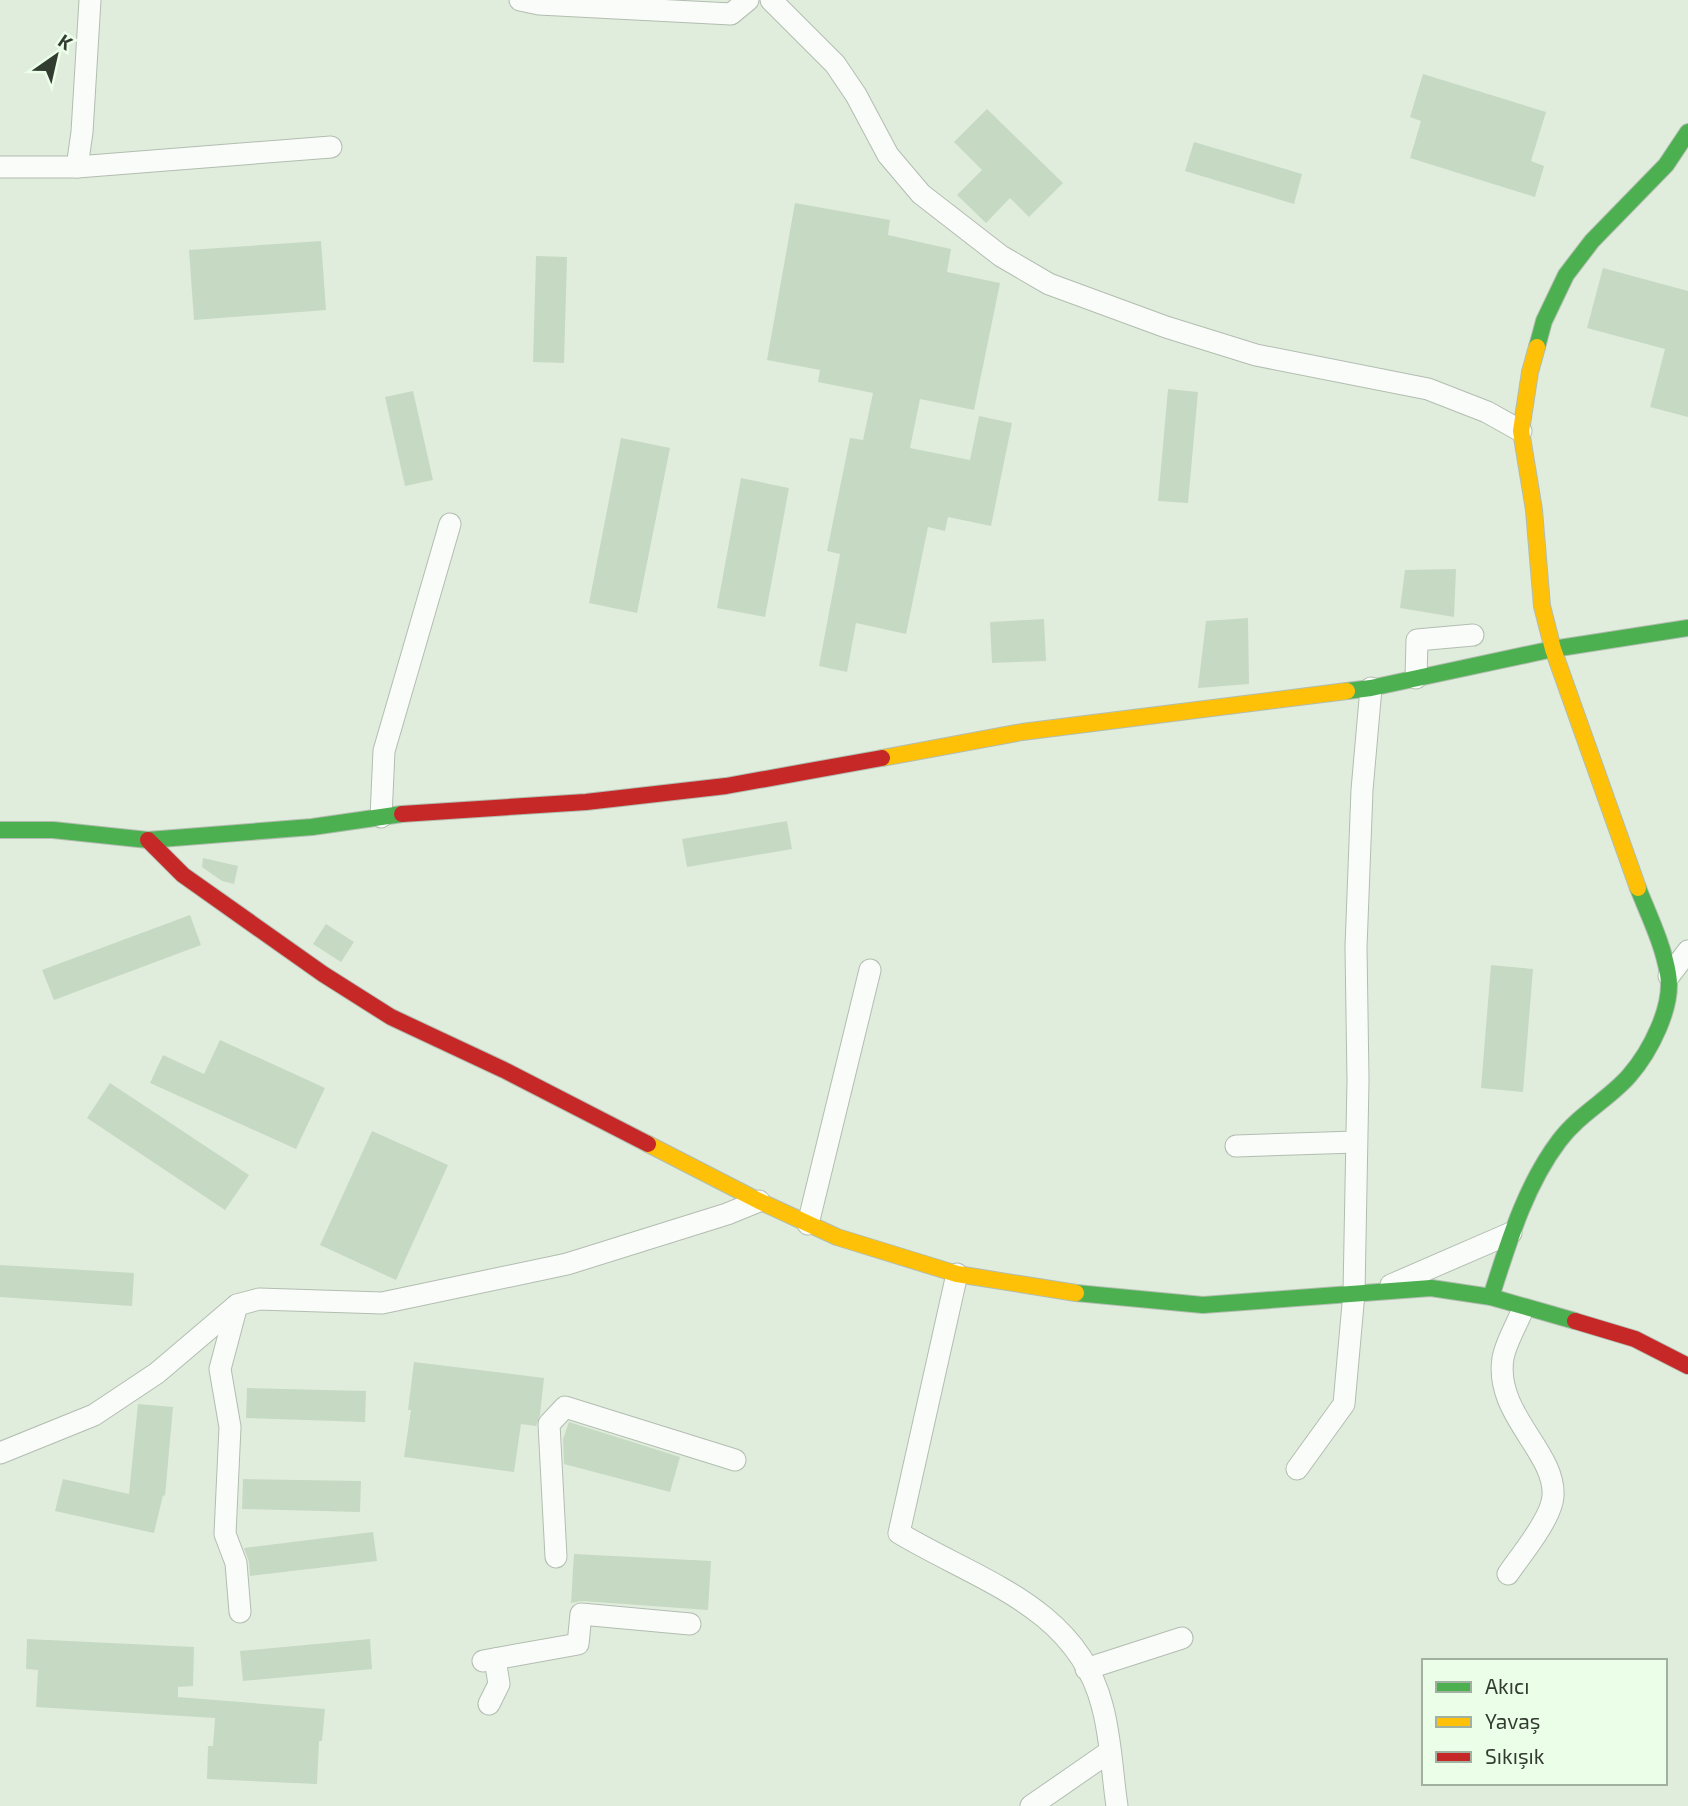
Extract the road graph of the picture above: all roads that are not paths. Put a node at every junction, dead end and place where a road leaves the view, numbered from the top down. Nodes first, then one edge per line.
1 (90, 0) edge
2 (520, 0) edge
3 (748, 0) edge
4 (771, 0) edge
5 (1688, 132) edge
6 (331, 147) dead end
7 (0, 167) edge
8 (77, 167) junction
9 (1521, 431) junction
10 (450, 524) dead end
11 (1688, 628) edge
12 (1473, 635) dead end
13 (1553, 649) junction
14 (1416, 678) junction
15 (1371, 688) junction
16 (381, 817) junction
17 (0, 830) edge
18 (148, 840) junction
19 (1688, 951) edge
20 (870, 970) dead end
21 (1669, 975) junction
22 (1356, 1142) junction
23 (1236, 1146) dead end
24 (759, 1201) junction
25 (808, 1224) junction
26 (1511, 1233) junction
27 (957, 1274) junction
28 (1376, 1292) junction
29 (1354, 1293) junction
30 (1491, 1297) junction
31 (237, 1305) junction
32 (1523, 1308) junction
33 (1688, 1366) edge
34 (0, 1454) edge
35 (735, 1460) dead end
36 (1297, 1469) dead end
37 (556, 1557) dead end
38 (1508, 1574) dead end
39 (240, 1612) dead end
40 (690, 1624) dead end
41 (1182, 1638) dead end
42 (1086, 1669) junction
43 (489, 1704) dead end
44 (1109, 1752) junction
45 (1031, 1806) edge
46 (1117, 1806) edge

1 - 8 street
2 - 3 street
4 - 9 street
5 - 9 street
6 - 8 street
7 - 8 street
9 - 13 street
10 - 16 street
11 - 13 street
12 - 14 street
13 - 14 street
13 - 21 street
14 - 15 street
15 - 16 street
15 - 22 street
16 - 18 street
17 - 18 street
18 - 24 street
19 - 21 street
20 - 25 street
21 - 26 street
22 - 23 street
22 - 29 street
24 - 25 street
24 - 31 street
25 - 27 street
26 - 28 street
26 - 30 street
27 - 29 street
27 - 42 street
28 - 29 street
28 - 30 street
29 - 36 street
30 - 32 street
31 - 34 street
31 - 39 street
32 - 33 street
32 - 38 street
35 - 37 street
40 - 43 street
41 - 42 street
42 - 44 street
44 - 45 street
44 - 46 street

